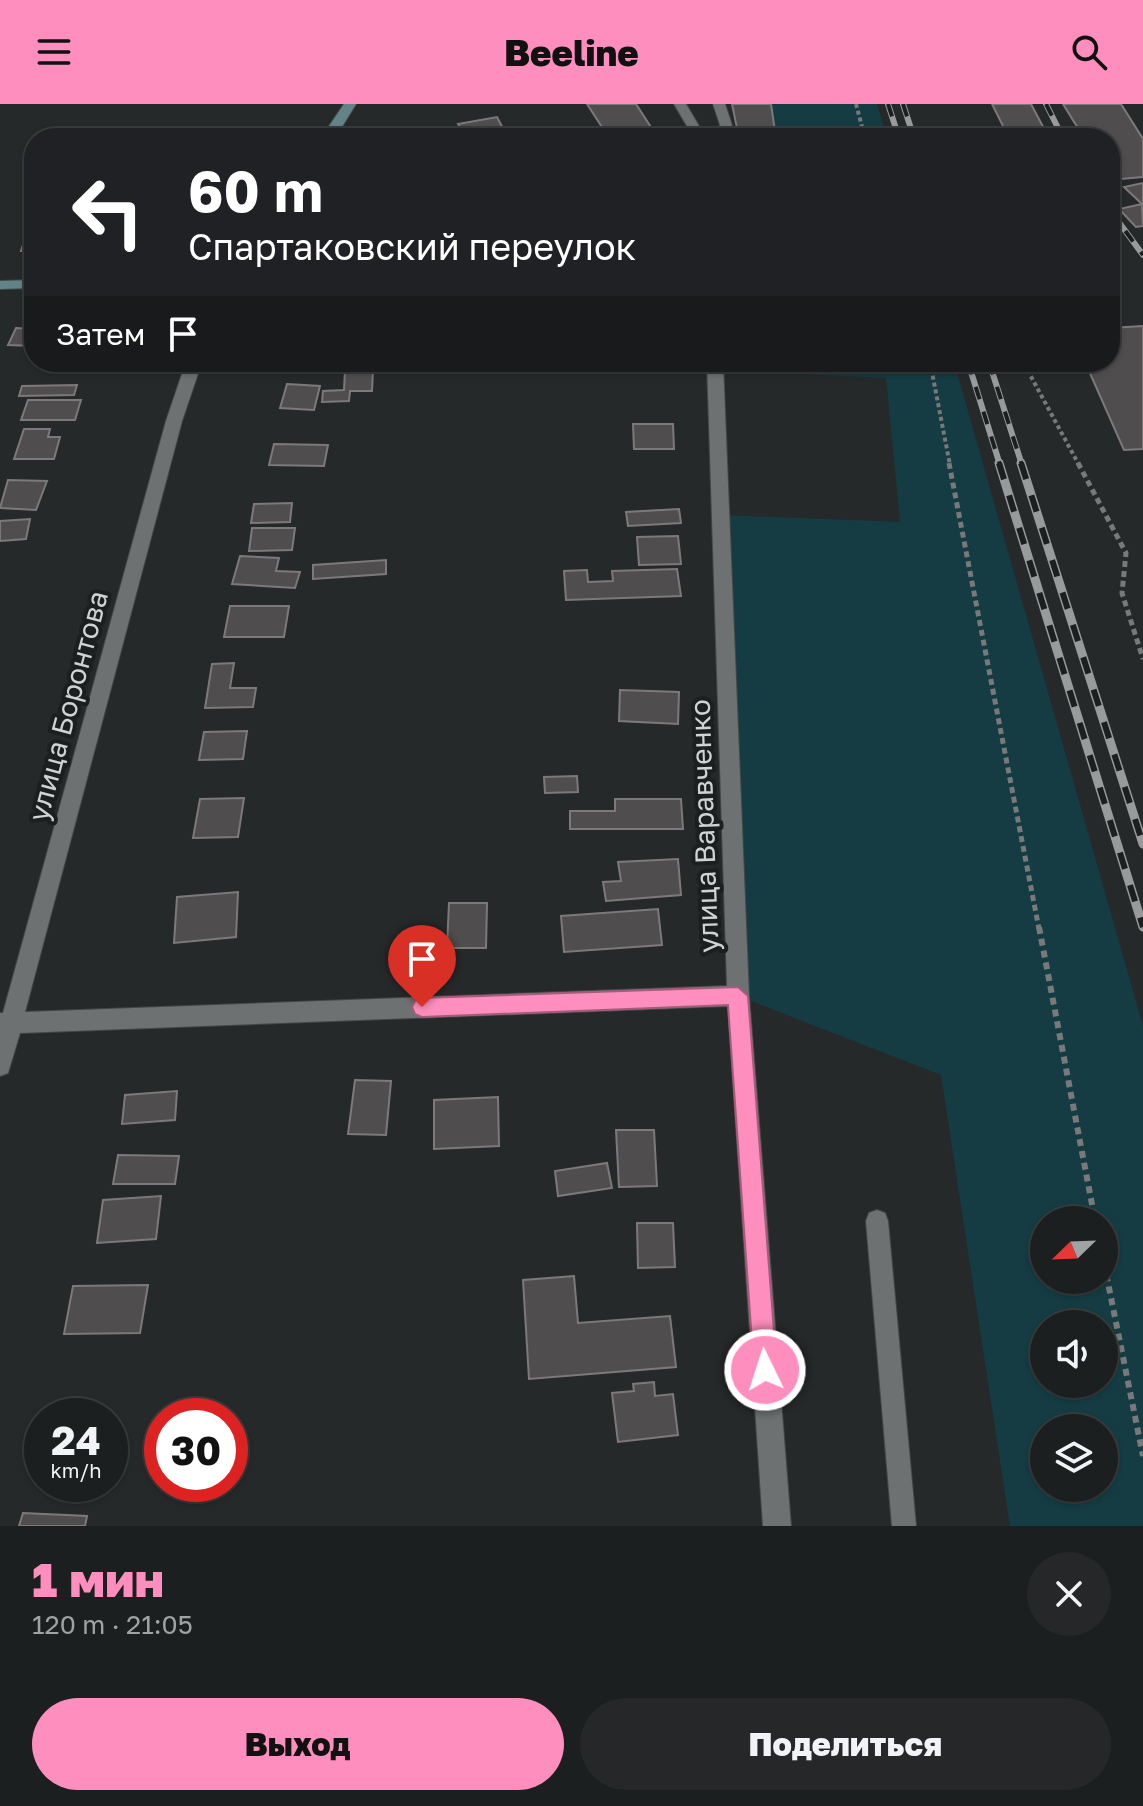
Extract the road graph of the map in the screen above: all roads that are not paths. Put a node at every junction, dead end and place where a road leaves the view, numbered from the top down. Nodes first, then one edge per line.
1 (350, 104) edge
2 (680, 104) edge
3 (719, 104) edge
4 (334, 128) edge
5 (694, 128) edge
6 (724, 128) edge
7 (24, 284) edge
8 (0, 285) edge
9 (191, 372) edge
10 (715, 372) edge
11 (738, 996) junction
12 (6, 1023) edge
13 (0, 1065) edge
14 (877, 1221) dead end
15 (777, 1526) edge
16 (904, 1526) edge

1 - 4 street
2 - 5 lane
3 - 6 street
7 - 8 street
9 - 12 street, улица Боронтова
10 - 11 street, улица Варавченко
11 - 12 street
11 - 15 street, улица Варавченко
12 - 13 street, улица Боронтова
14 - 16 lane

